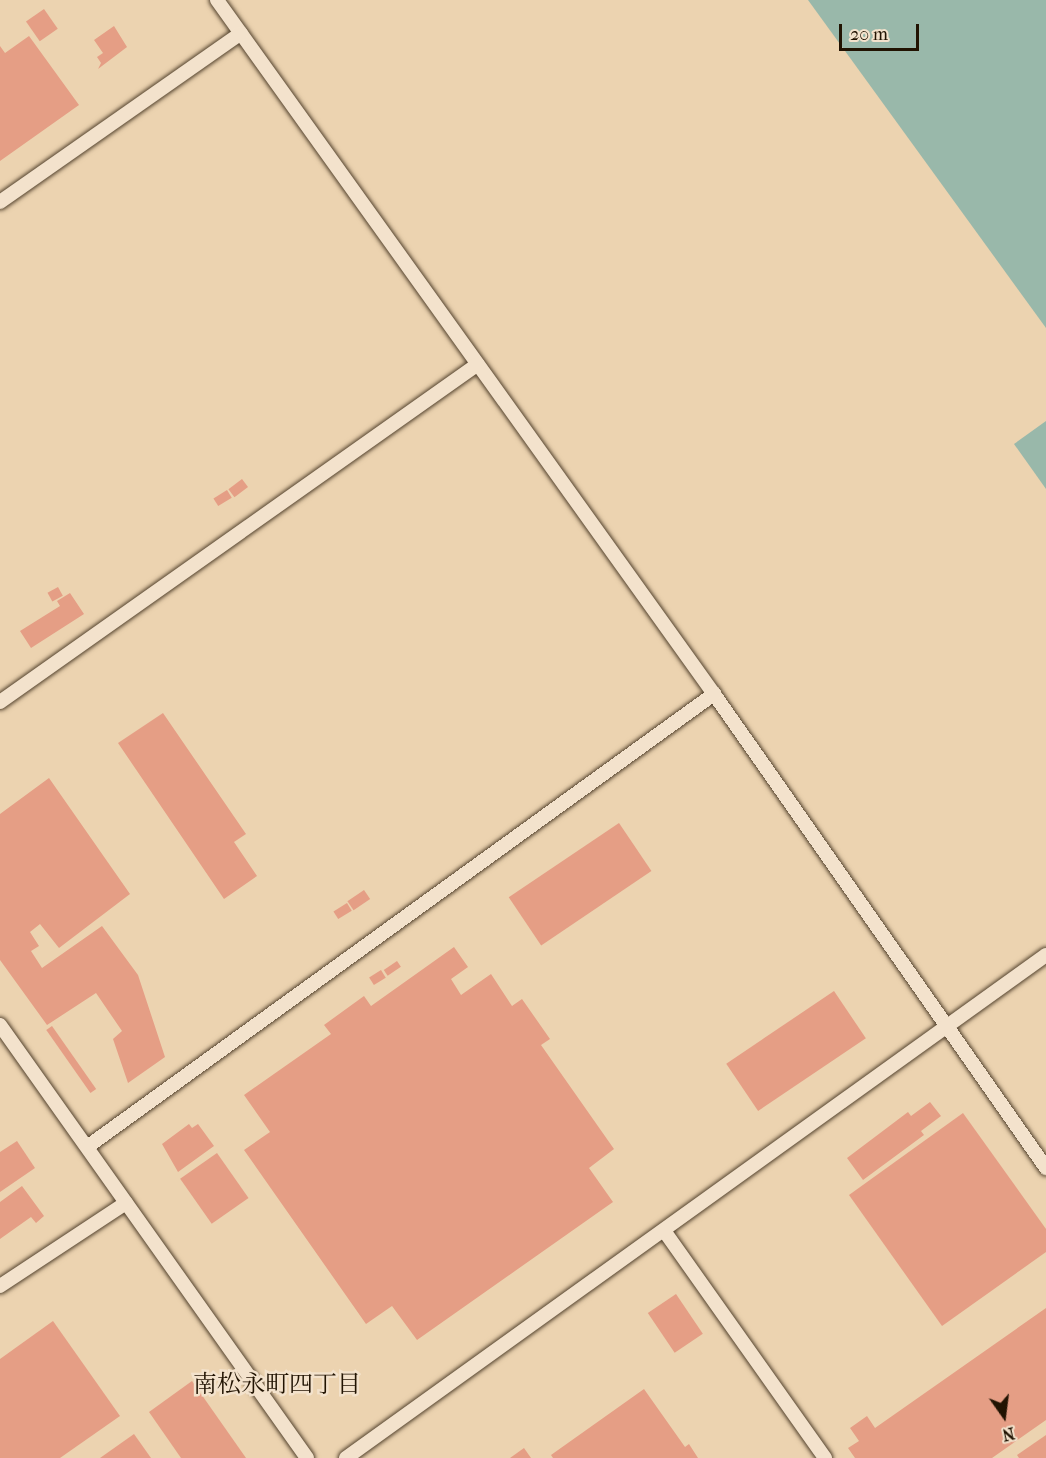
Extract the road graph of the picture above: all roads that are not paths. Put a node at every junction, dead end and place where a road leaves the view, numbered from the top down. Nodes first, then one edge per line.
1 (218, 0) edge
2 (241, 33) junction
3 (0, 202) edge
4 (478, 364) junction
5 (714, 694) junction
6 (0, 702) edge
7 (1046, 955) edge
8 (0, 1025) edge
9 (946, 1028) junction
10 (87, 1147) junction
11 (1046, 1168) edge
12 (126, 1203) junction
13 (665, 1232) junction
14 (0, 1286) edge
15 (307, 1458) edge
16 (346, 1458) edge
17 (825, 1458) edge

1 - 2 lane
2 - 3 lane
2 - 4 lane
4 - 5 lane
4 - 6 lane
5 - 9 lane
5 - 10 lane
7 - 9 lane
8 - 10 lane
9 - 11 lane
9 - 13 lane
10 - 12 lane
12 - 14 lane
12 - 15 lane
13 - 16 lane
13 - 17 lane

